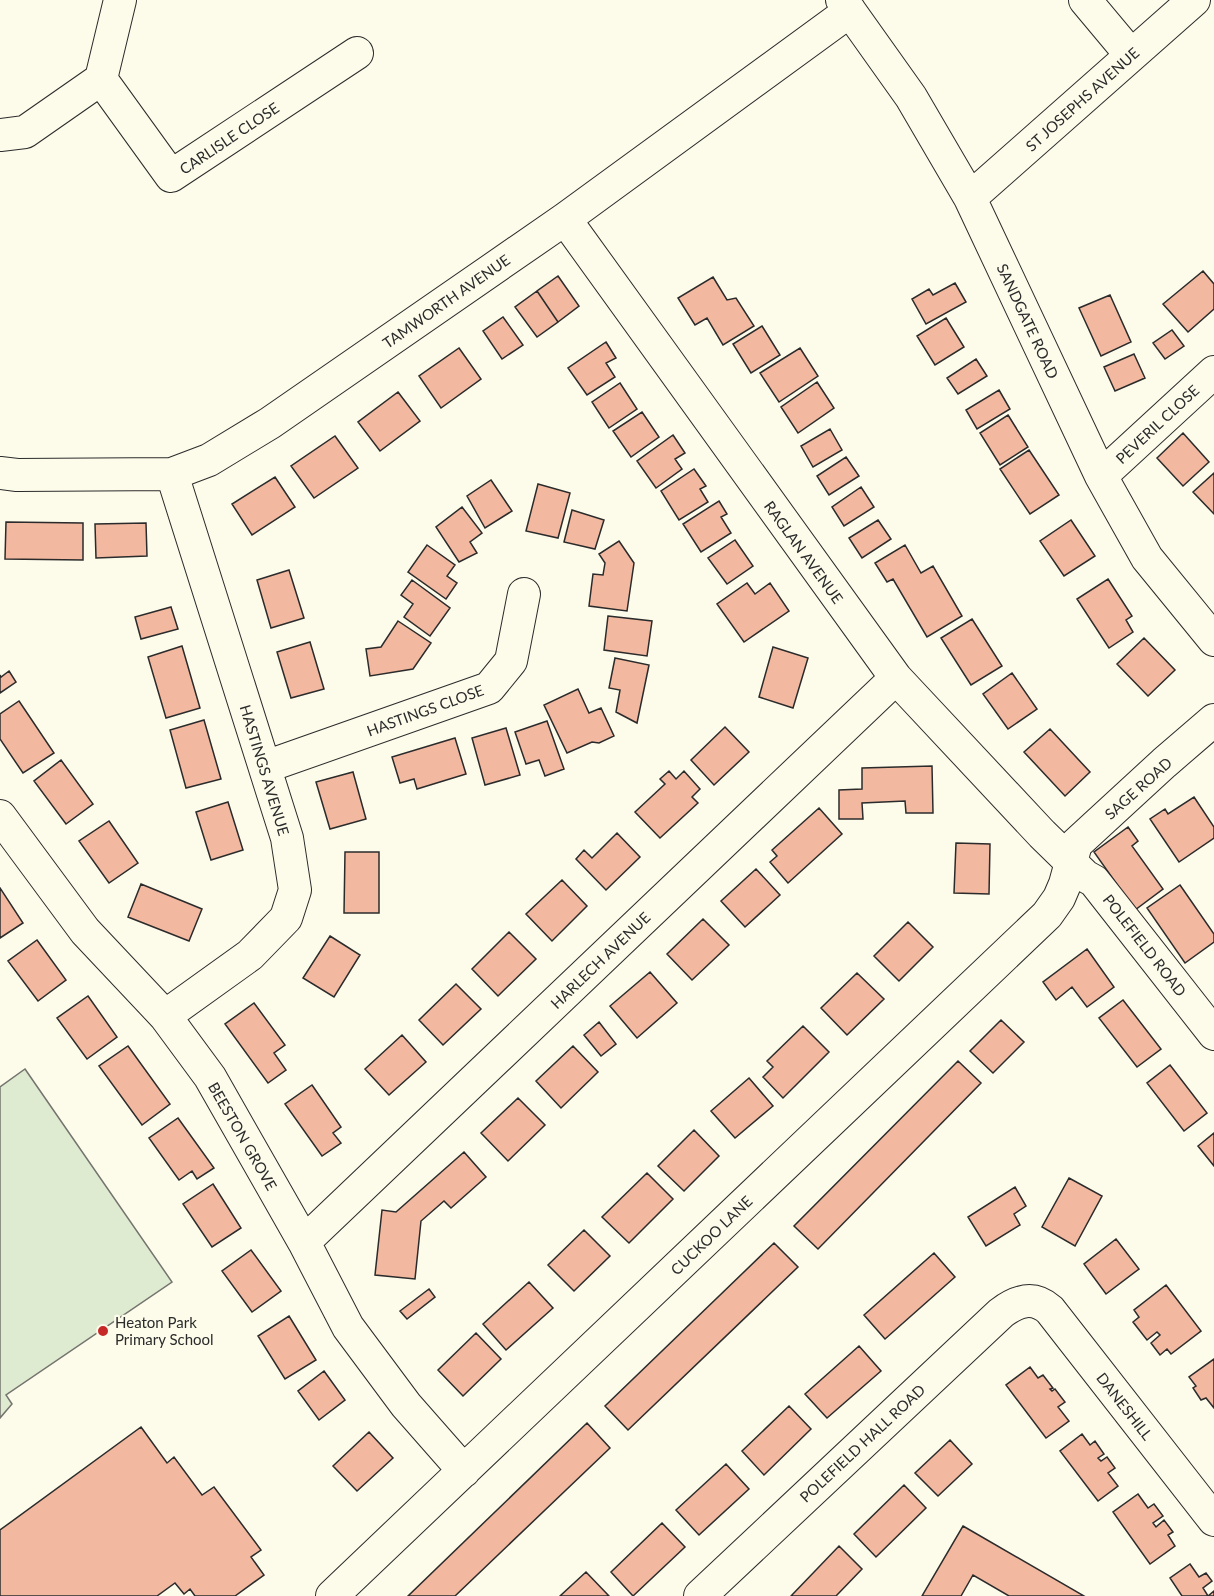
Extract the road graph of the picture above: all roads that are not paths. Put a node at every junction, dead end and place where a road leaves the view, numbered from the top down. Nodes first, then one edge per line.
1 (120, 0) edge
2 (1085, 0) edge
3 (1194, 0) edge
4 (846, 5) edge
5 (357, 53) dead end
6 (1131, 56) junction
7 (101, 79) junction
8 (0, 135) edge
9 (970, 198) junction
10 (565, 219) junction
11 (1214, 372) edge
12 (0, 473) edge
13 (172, 474) junction
14 (1101, 476) junction
15 (524, 594) dead end
16 (1214, 640) edge
17 (896, 678) junction
18 (1214, 720) edge
19 (265, 767) junction
20 (0, 816) edge
21 (1070, 862) junction
22 (165, 1016) junction
23 (1214, 1034) edge
24 (304, 1242) junction
25 (1030, 1300) joint
26 (464, 1471) junction
27 (1214, 1520) edge
28 (345, 1592) edge
29 (700, 1596) edge

1 - 7 street
2 - 6 street
3 - 6 street, ST JOSEPHS AVENUE
4 - 9 street, SANDGATE ROAD
4 - 10 street, TAMWORTH AVENUE
5 - 7 street, CARLISLE CLOSE
6 - 9 street, ST JOSEPHS AVENUE
7 - 8 street
9 - 14 street, SANDGATE ROAD
10 - 13 street, TAMWORTH AVENUE
10 - 17 street, RAGLAN AVENUE
11 - 14 street, PEVERIL CLOSE
12 - 13 street, TAMWORTH AVENUE
13 - 19 street, HASTINGS AVENUE
14 - 16 street, SANDGATE ROAD
15 - 19 street, HASTINGS CLOSE
17 - 21 street, RAGLAN AVENUE
17 - 24 street, HARLECH AVENUE
18 - 21 street, SAGE ROAD
19 - 22 street, HASTINGS AVENUE
20 - 22 street, BEESTON GROVE
21 - 23 street, POLEFIELD ROAD
21 - 26 street, CUCKOO LANE
22 - 24 street, BEESTON GROVE
24 - 26 street, BEESTON GROVE
25 - 27 street, DANESHILL
25 - 29 street, POLEFIELD HALL ROAD
26 - 28 street, CUCKOO LANE

